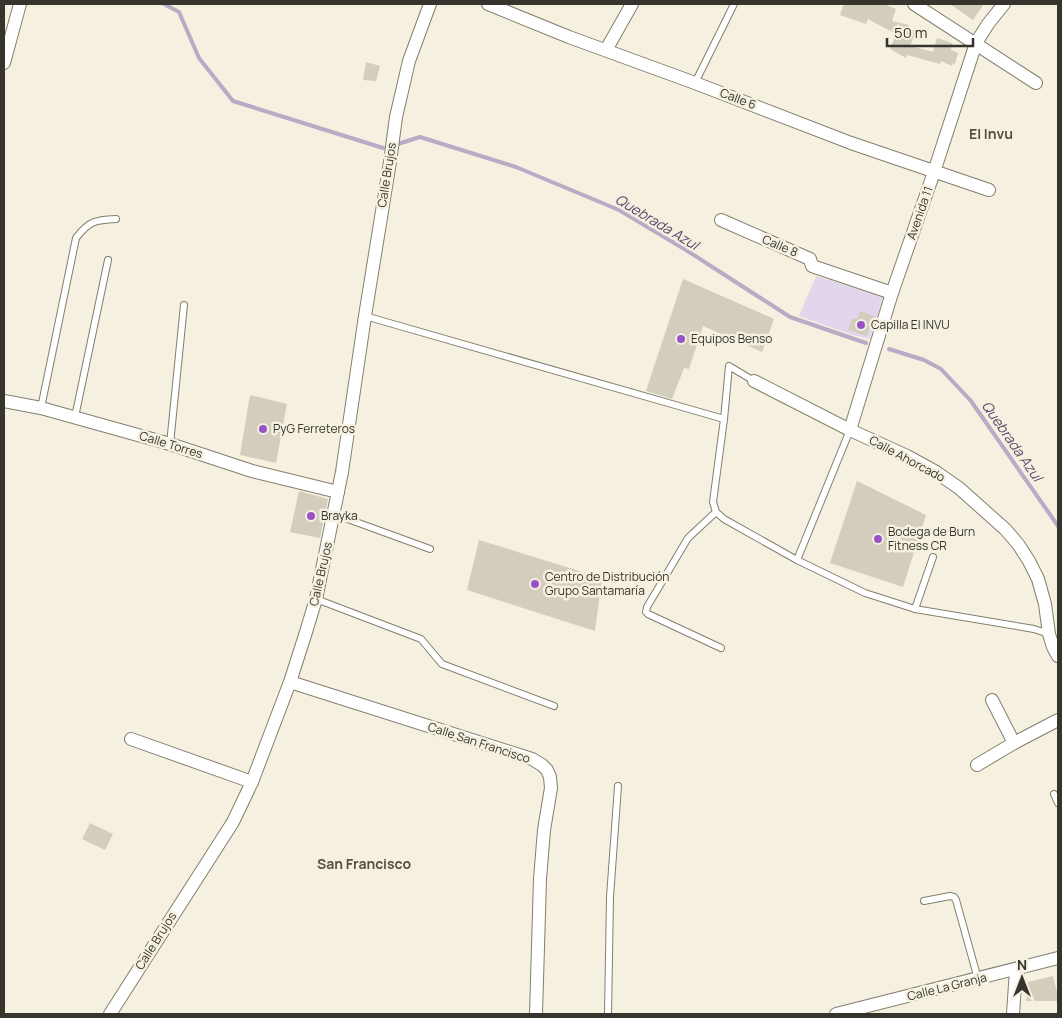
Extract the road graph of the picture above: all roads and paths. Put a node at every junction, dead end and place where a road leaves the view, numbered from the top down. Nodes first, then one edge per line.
1 (20, 4) edge
2 (430, 4) edge
3 (488, 4) edge
4 (632, 4) edge
5 (734, 4) edge
6 (914, 4) edge
7 (1004, 4) edge
8 (976, 43) junction
9 (606, 50) junction
10 (4, 63) edge
11 (695, 83) junction
12 (1036, 83) dead end
13 (934, 172) junction
14 (988, 190) dead end
15 (116, 219) dead end
16 (721, 220) dead end
17 (108, 260) dead end
18 (892, 294) junction
19 (184, 305) dead end
20 (365, 316) junction
21 (754, 381) joint
22 (4, 401) edge
23 (40, 408) junction
24 (75, 418) junction
25 (724, 419) junction
26 (850, 430) junction
27 (170, 444) junction
28 (338, 492) junction
29 (716, 512) junction
30 (334, 514) junction
31 (430, 549) dead end
32 (932, 557) dead end
33 (797, 560) junction
34 (316, 599) junction
35 (916, 609) junction
36 (1049, 634) junction
37 (721, 648) dead end
38 (1058, 656) edge
39 (290, 682) junction
40 (992, 700) dead end
41 (554, 706) dead end
42 (1058, 720) edge
43 (132, 739) dead end
44 (1014, 743) junction
45 (977, 765) dead end
46 (252, 782) junction
47 (618, 786) dead end
48 (1054, 794) dead end
49 (1058, 803) edge
50 (924, 901) dead end
51 (1058, 958) edge
52 (1016, 970) junction
53 (978, 978) junction
54 (844, 1013) edge
55 (110, 1014) edge
56 (536, 1014) edge
57 (608, 1014) edge
58 (1013, 1014) edge

1 - 10 street
2 - 20 street, Calle Brujos
3 - 9 street, Calle 6
4 - 9 street
5 - 11 lane
6 - 8 street
7 - 8 street, Avenida 11
8 - 12 street
8 - 13 street, Avenida 11
9 - 11 street, Calle 6
11 - 13 street, Calle 6
13 - 14 street, Calle 6
13 - 18 street, Avenida 11
15 - 23 lane
16 - 18 street, Calle 8
17 - 24 lane
18 - 26 street, Avenida 11
19 - 27 lane
20 - 25 lane
20 - 28 street, Calle Brujos
21 - 25 lane
21 - 26 street, Calle Ahorcado
22 - 23 street, Calle Torres
23 - 24 street, Calle Torres
24 - 27 street, Calle Torres
25 - 29 lane
26 - 33 lane
26 - 36 street, Calle Ahorcado
27 - 28 street, Calle Torres
28 - 30 street, Calle Brujos
29 - 33 lane
29 - 37 lane
30 - 31 lane
30 - 34 street, Calle Brujos
32 - 35 lane
33 - 35 lane
34 - 39 street, Calle Brujos
34 - 41 lane
35 - 36 lane
36 - 38 street, Calle Ahorcado
39 - 46 street, Calle Brujos
39 - 56 street, Calle San Francisco
40 - 44 street
42 - 44 street
43 - 46 street
44 - 45 street
46 - 55 street, Calle Brujos
47 - 57 lane
48 - 49 lane
50 - 53 lane
51 - 52 street, Calle La Granja
52 - 53 street, Calle La Granja
52 - 58 street
53 - 54 street, Calle La Granja

